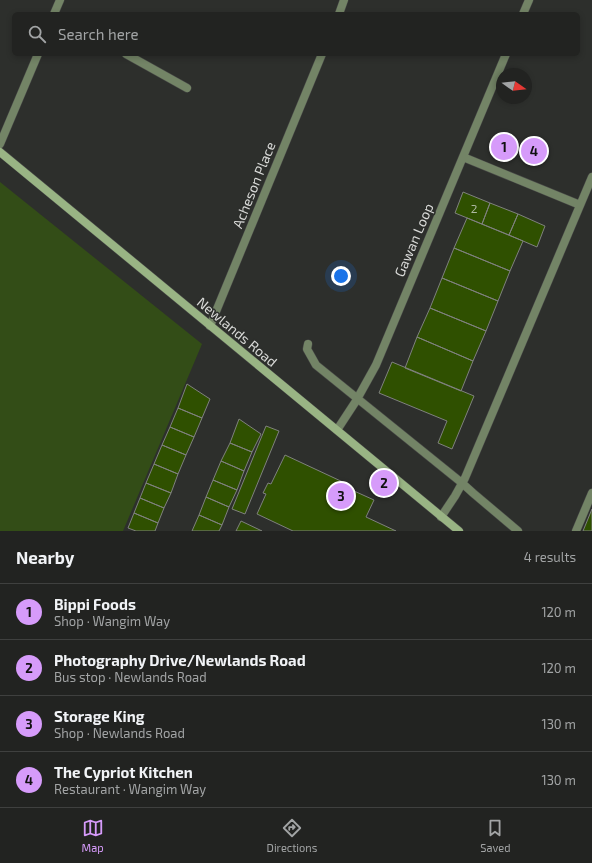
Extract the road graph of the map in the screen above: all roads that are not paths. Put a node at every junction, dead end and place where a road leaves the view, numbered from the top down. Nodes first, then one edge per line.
1 (60, 0) edge
2 (344, 0) edge
3 (529, 0) edge
4 (55, 12) edge
5 (340, 12) edge
6 (524, 12) edge
7 (37, 56) edge
8 (130, 56) edge
9 (321, 56) edge
10 (505, 56) edge
11 (187, 88) dead end
12 (0, 144) edge
13 (0, 152) edge
14 (463, 157) junction
15 (592, 177) edge
16 (588, 196) edge
17 (580, 205) junction
18 (210, 326) junction
19 (308, 344) dead end
20 (358, 400) junction
21 (337, 430) junction
22 (462, 483) junction
23 (592, 493) edge
24 (441, 517) junction
25 (458, 531) edge
26 (518, 531) edge
27 (576, 531) edge

1 - 4 street
2 - 5 street
3 - 6 street
7 - 12 street
8 - 11 street
9 - 18 street, Acheson Place
10 - 14 street, Gawan Loop
13 - 18 street, Newlands Road
14 - 17 street
14 - 20 street, Gawan Loop
15 - 16 street
16 - 17 street
17 - 22 street
18 - 21 street, Newlands Road
19 - 20 street
20 - 21 street, Gawan Loop
20 - 22 street
21 - 24 street, Newlands Road
22 - 24 street
22 - 26 street
23 - 27 street
24 - 25 street, Newlands Road

